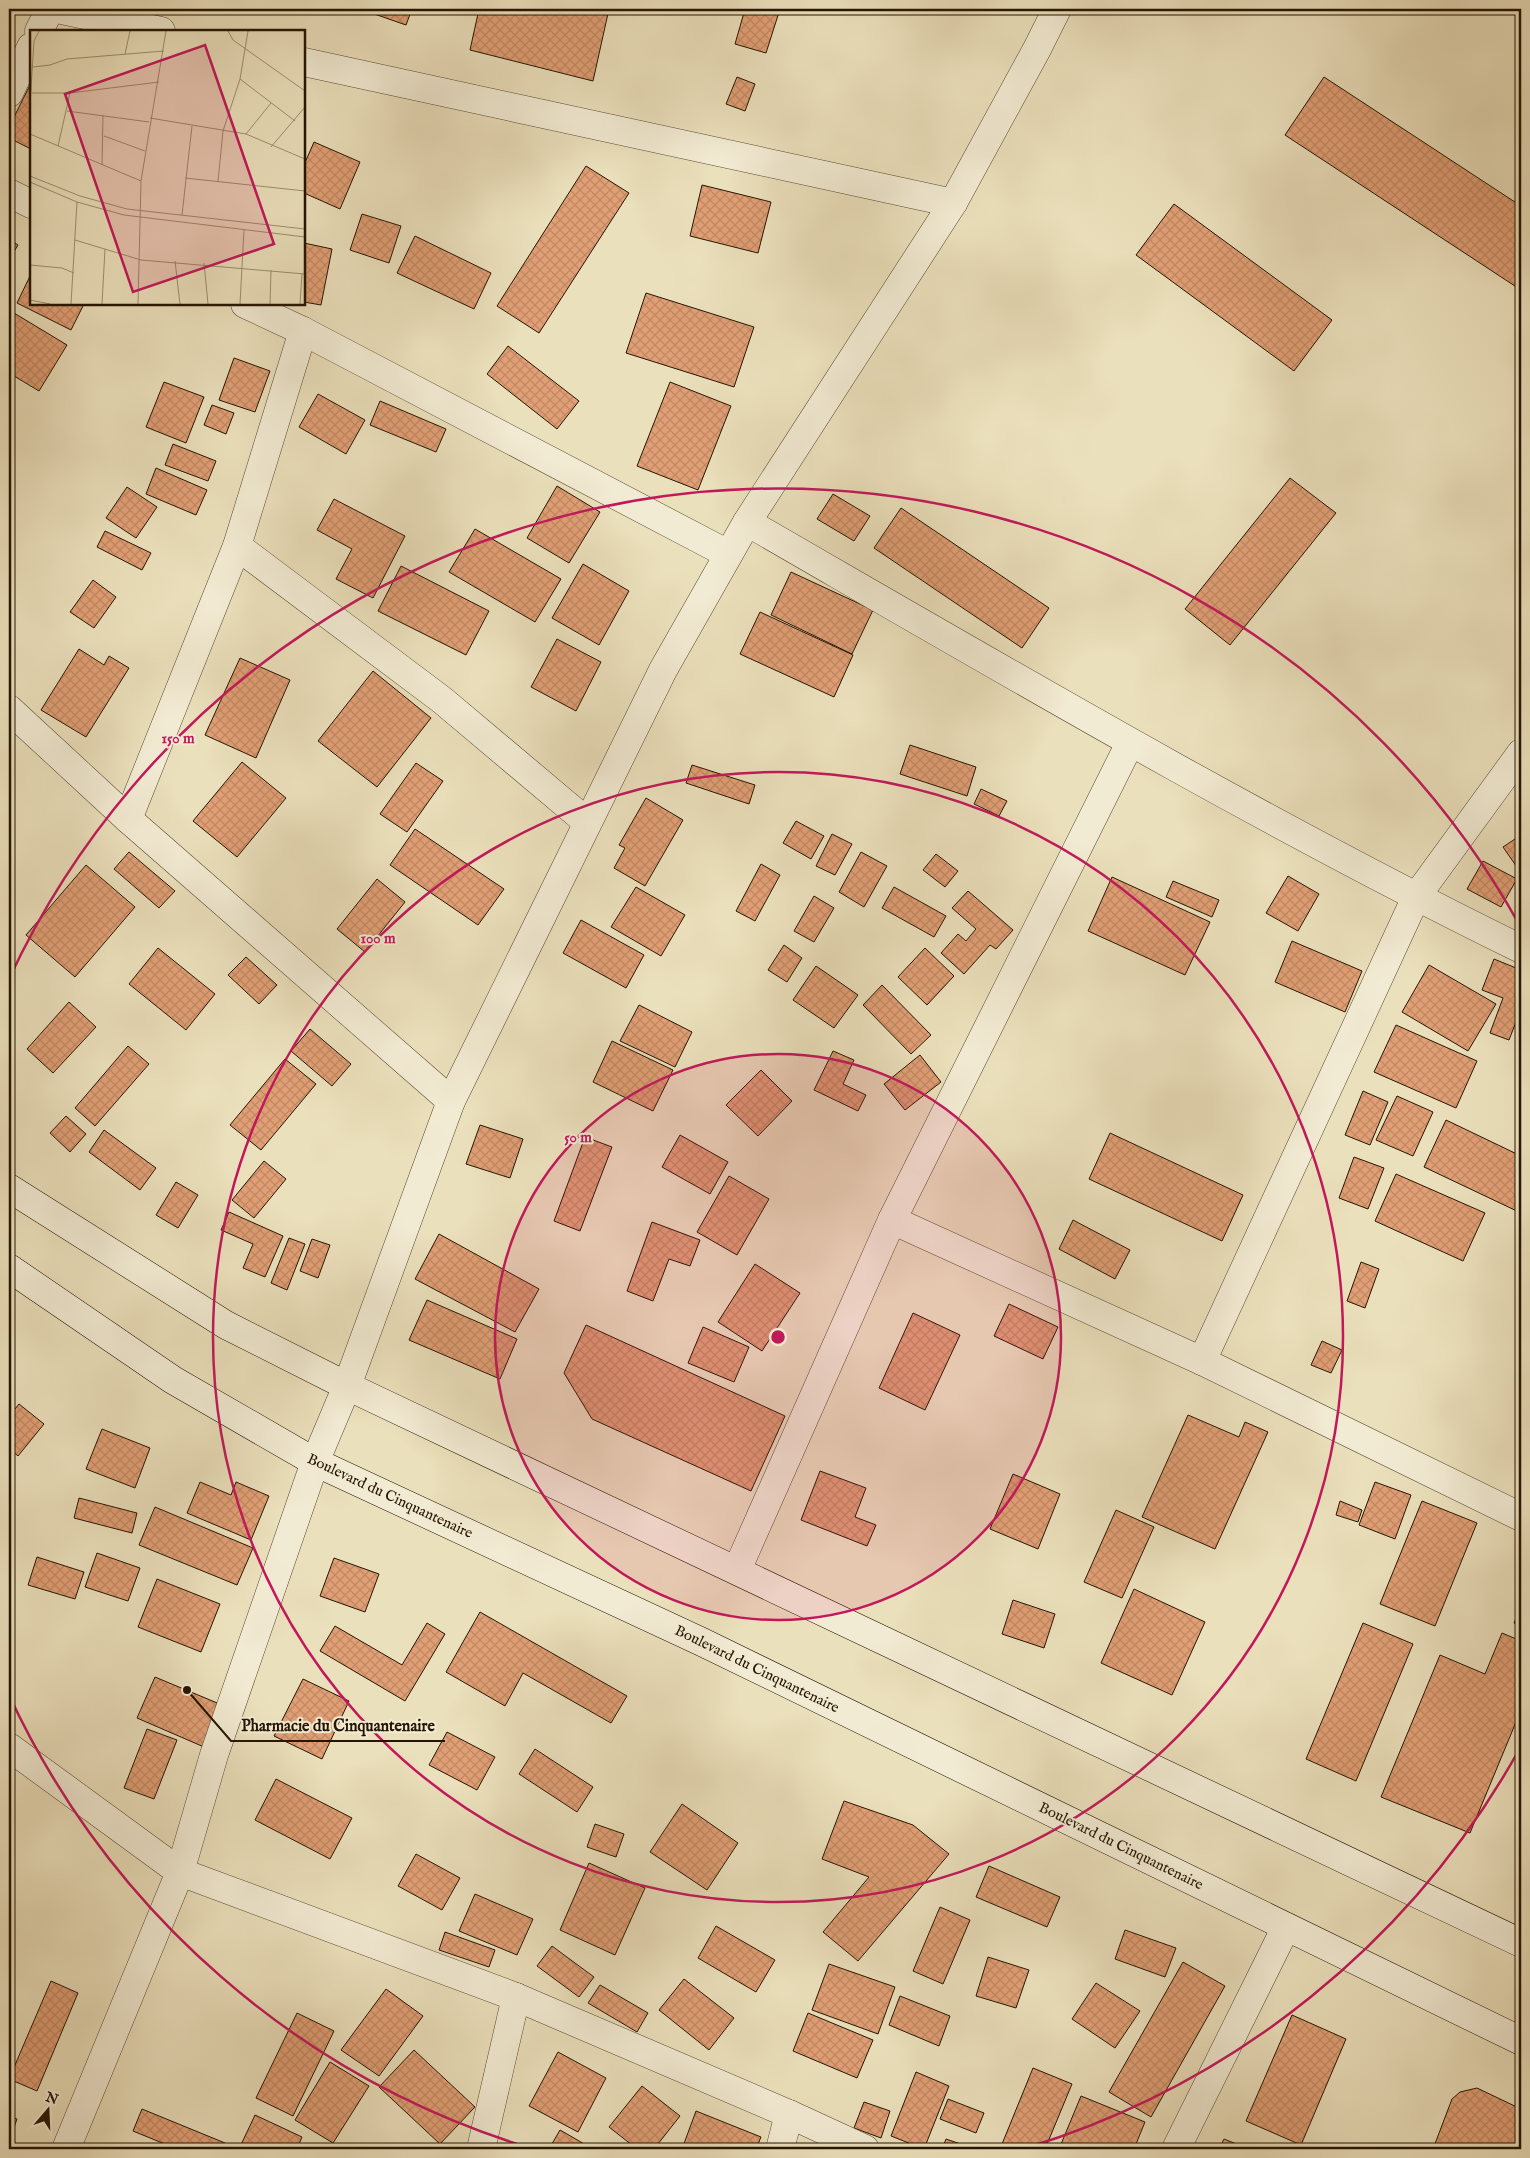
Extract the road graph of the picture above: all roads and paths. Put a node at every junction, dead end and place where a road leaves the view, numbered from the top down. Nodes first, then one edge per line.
1 (50, 9) edge
2 (57, 9) edge
3 (1057, 9) edge
4 (40, 30) edge
5 (156, 30) edge
6 (30, 49) edge
7 (305, 62) edge
8 (9, 93) edge
9 (9, 193) edge
10 (953, 203) junction
11 (30, 204) edge
12 (247, 305) edge
13 (303, 331) junction
14 (747, 522) junction
15 (237, 546) junction
16 (728, 554) junction
17 (9, 709) edge
18 (1130, 743) junction
19 (1521, 753) edge
20 (128, 819) junction
21 (587, 822) junction
22 (1416, 897) junction
23 (1521, 949) edge
24 (451, 1101) junction
25 (9, 1188) edge
26 (892, 1220) junction
27 (9, 1268) edge
28 (1202, 1361) junction
29 (347, 1386) junction
30 (315, 1462) junction
31 (1521, 1518) edge
32 (737, 1570) junction
33 (9, 1747) edge
34 (180, 1872) junction
35 (1286, 1927) junction
36 (1521, 1943) edge
37 (516, 1997) junction
38 (1521, 2041) edge
39 (789, 2114) junction
40 (66, 2149) edge
41 (481, 2149) edge
42 (780, 2149) edge
43 (865, 2149) edge
44 (1176, 2149) edge

1 - 4 street
2 - 5 street
3 - 10 street
6 - 8 street
7 - 10 street
9 - 11 street
10 - 14 street
12 - 13 street
13 - 15 street
13 - 16 street
14 - 16 street
14 - 18 street
15 - 20 street
15 - 21 street
16 - 21 street
17 - 20 street
18 - 22 street
18 - 26 street
19 - 22 street
20 - 24 street
21 - 24 street
22 - 23 street
22 - 28 street
24 - 29 street
25 - 29 street
26 - 28 street
26 - 32 street
27 - 30 street, Boulevard du Cinquantenaire
28 - 31 street
29 - 30 street
29 - 32 street
30 - 34 street
30 - 35 street, Boulevard du Cinquantenaire
32 - 36 street
33 - 34 street
34 - 37 street
34 - 40 street
35 - 38 street, Boulevard du Cinquantenaire
35 - 44 street
37 - 39 street
37 - 41 street
39 - 42 street
39 - 43 street

